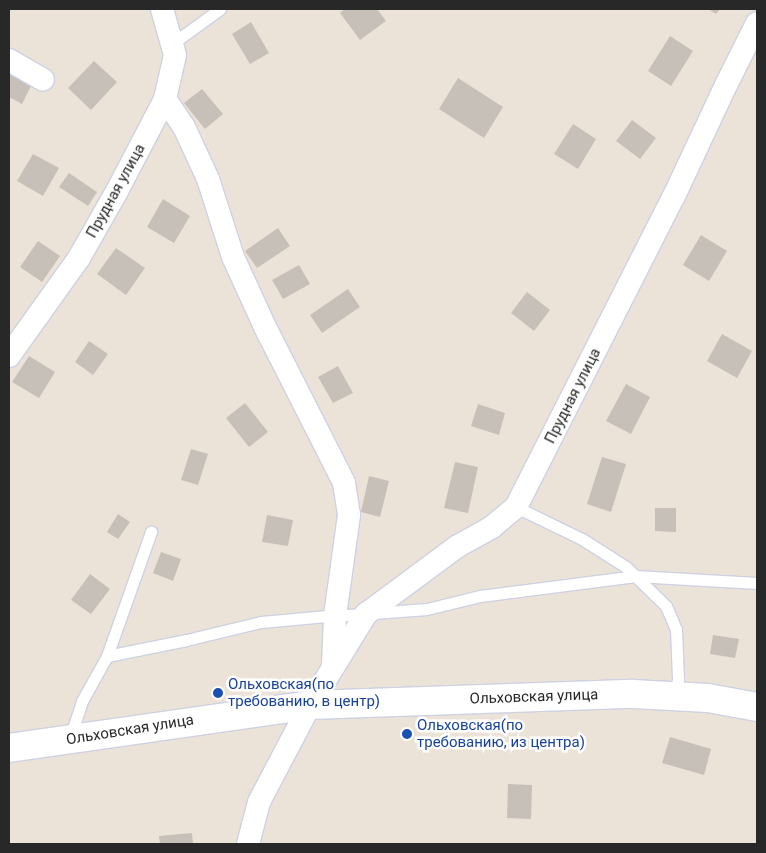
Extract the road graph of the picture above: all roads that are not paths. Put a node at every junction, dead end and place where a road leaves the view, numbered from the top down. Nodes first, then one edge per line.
1 (162, 9) edge
2 (220, 9) edge
3 (757, 24) edge
4 (174, 43) junction
5 (9, 60) edge
6 (43, 80) dead end
7 (165, 99) junction
8 (9, 356) edge
9 (516, 507) junction
10 (151, 532) dead end
11 (636, 576) junction
12 (757, 582) edge
13 (366, 614) junction
14 (337, 616) junction
15 (107, 656) junction
16 (334, 666) junction
17 (675, 695) junction
18 (310, 705) junction
19 (757, 707) edge
20 (70, 739) junction
21 (9, 748) edge
22 (248, 844) edge

1 - 4 street, Прудная улица
2 - 4 lane
3 - 9 street, Прудная улица
4 - 7 street, Прудная улица
5 - 6 street
7 - 8 street, Прудная улица
7 - 14 street
9 - 11 lane
9 - 13 street, Прудная улица
10 - 15 lane
11 - 12 lane
11 - 13 lane
11 - 17 lane
13 - 14 lane
13 - 16 street, Прудная улица
14 - 15 lane
14 - 16 street
15 - 20 lane
16 - 18 street, Прудная улица
17 - 18 street, Ольховская улица
17 - 19 street, Ольховская улица
18 - 20 street, Ольховская улица
18 - 22 street
20 - 21 street, Ольховская улица

